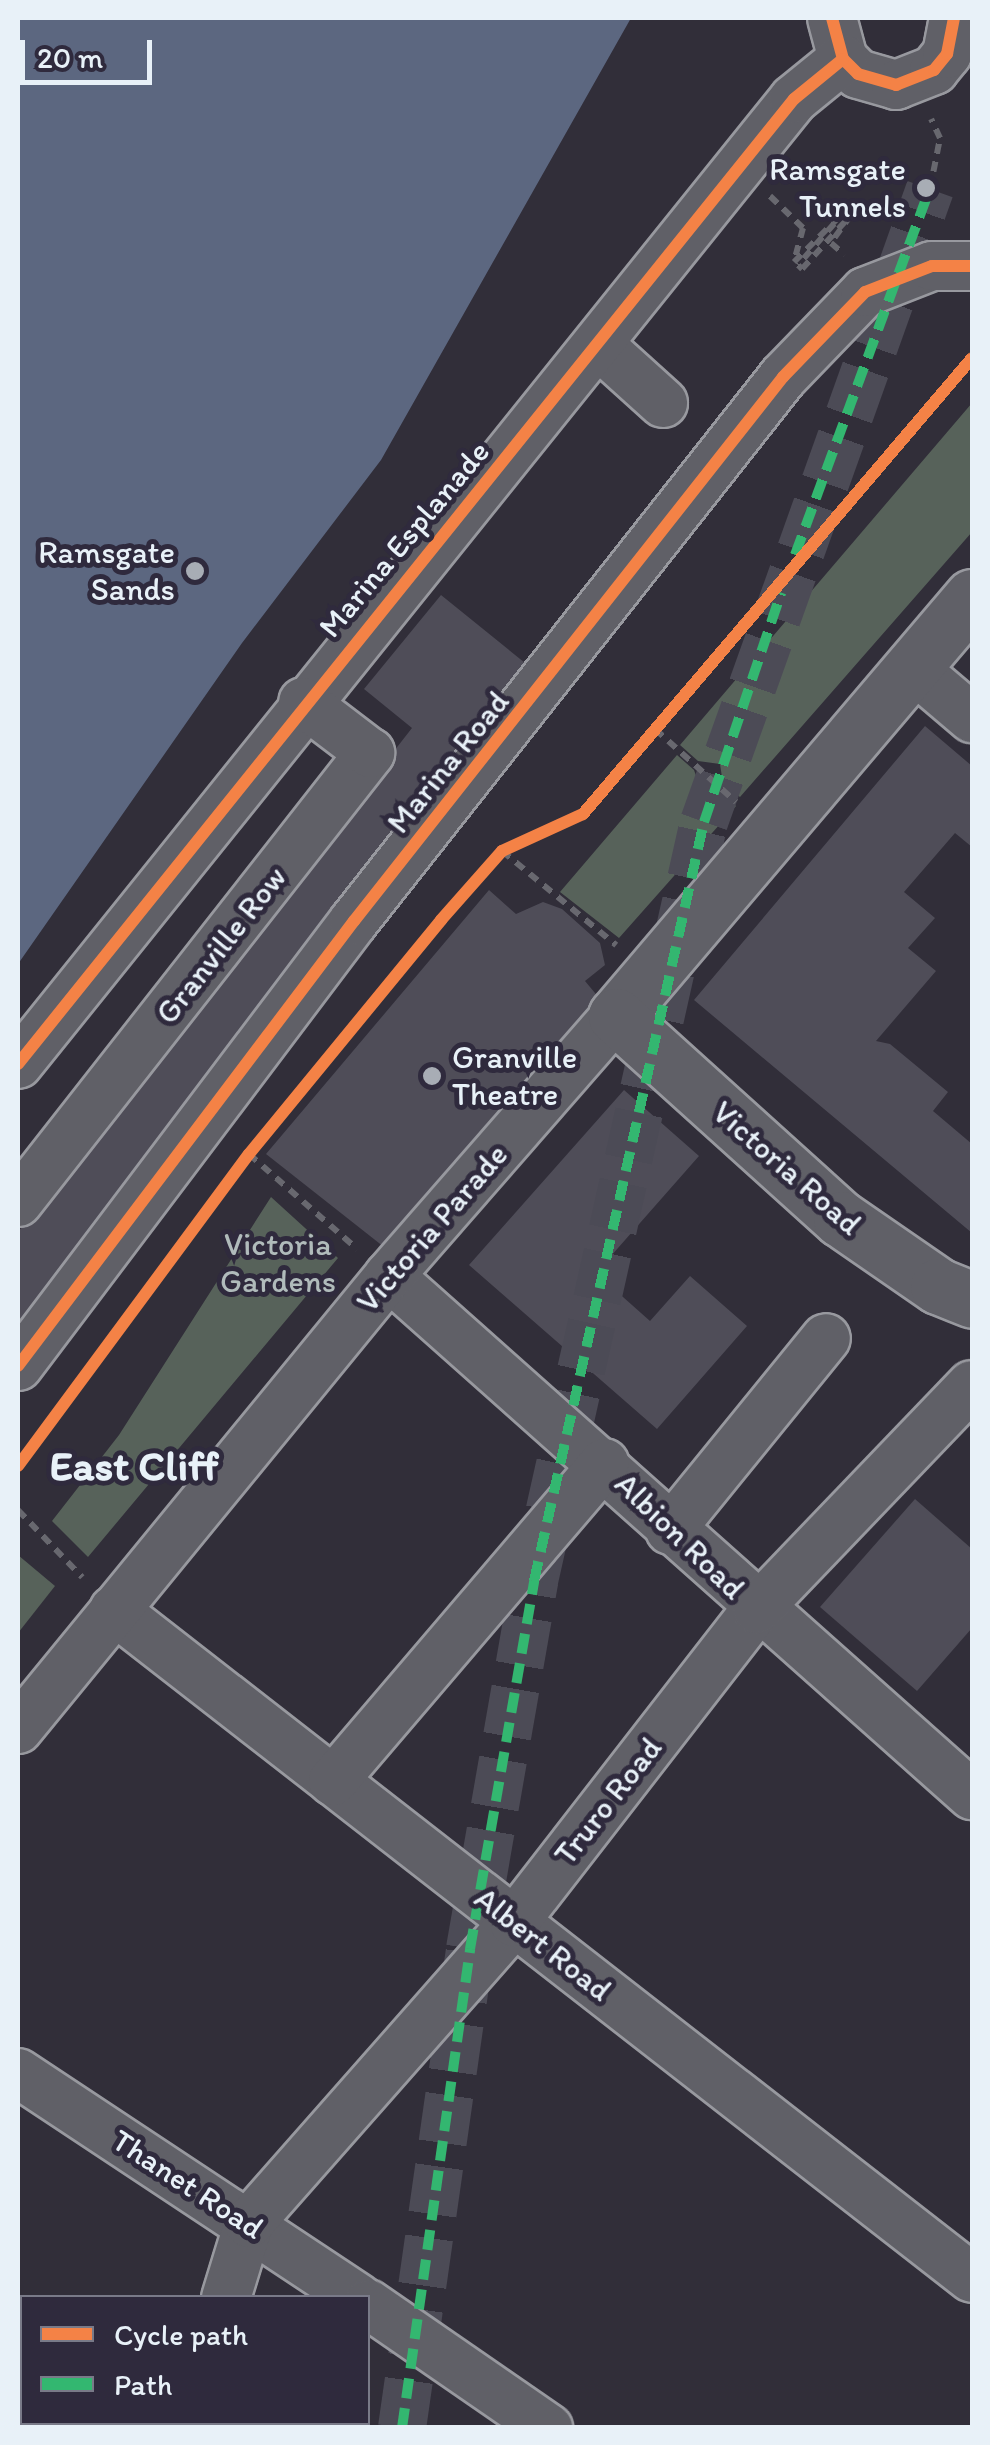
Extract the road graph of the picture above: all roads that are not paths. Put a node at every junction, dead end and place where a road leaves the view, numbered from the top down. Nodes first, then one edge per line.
1 (954, 18) edge
2 (838, 38) edge
3 (972, 266) edge
4 (600, 346) junction
5 (663, 403) dead end
6 (972, 598) edge
7 (912, 667) junction
8 (303, 702) junction
9 (972, 718) edge
10 (616, 1016) junction
11 (18, 1064) edge
12 (18, 1202) edge
13 (388, 1276) junction
14 (972, 1300) edge
15 (826, 1338) dead end
16 (18, 1366) edge
17 (972, 1385) edge
18 (605, 1463) junction
19 (670, 1530) junction
20 (757, 1609) junction
21 (114, 1610) junction
22 (18, 1730) edge
23 (334, 1781) junction
24 (972, 1795) edge
25 (514, 1922) junction
26 (18, 2073) edge
27 (249, 2223) junction
28 (972, 2278) edge
29 (227, 2295) edge
30 (354, 2295) edge
31 (370, 2305) edge
32 (548, 2428) edge

1 - 2 street, Marina Esplanade
2 - 4 street, Marina Esplanade
3 - 16 street, Marina Road
4 - 5 street
4 - 8 street, Marina Esplanade
6 - 7 main road, Victoria Parade
7 - 9 street
7 - 10 main road, Victoria Parade
8 - 11 street, Marina Esplanade
8 - 12 street, Granville Row
10 - 13 street, Victoria Parade
10 - 14 main road, Victoria Road
13 - 18 street, Albion Road
13 - 21 street, Victoria Parade
15 - 19 street
17 - 20 street, Truro Road
18 - 19 street, Albion Road
18 - 23 street
19 - 20 street, Albion Road
20 - 24 street, Albion Road
20 - 25 street, Truro Road
21 - 22 street, Victoria Parade
21 - 23 street, Albert Road
23 - 25 street, Albert Road
25 - 27 street, Truro Road
25 - 28 street, Albert Road
26 - 27 street, Thanet Road
27 - 29 street
27 - 30 street, Thanet Road
31 - 32 street

